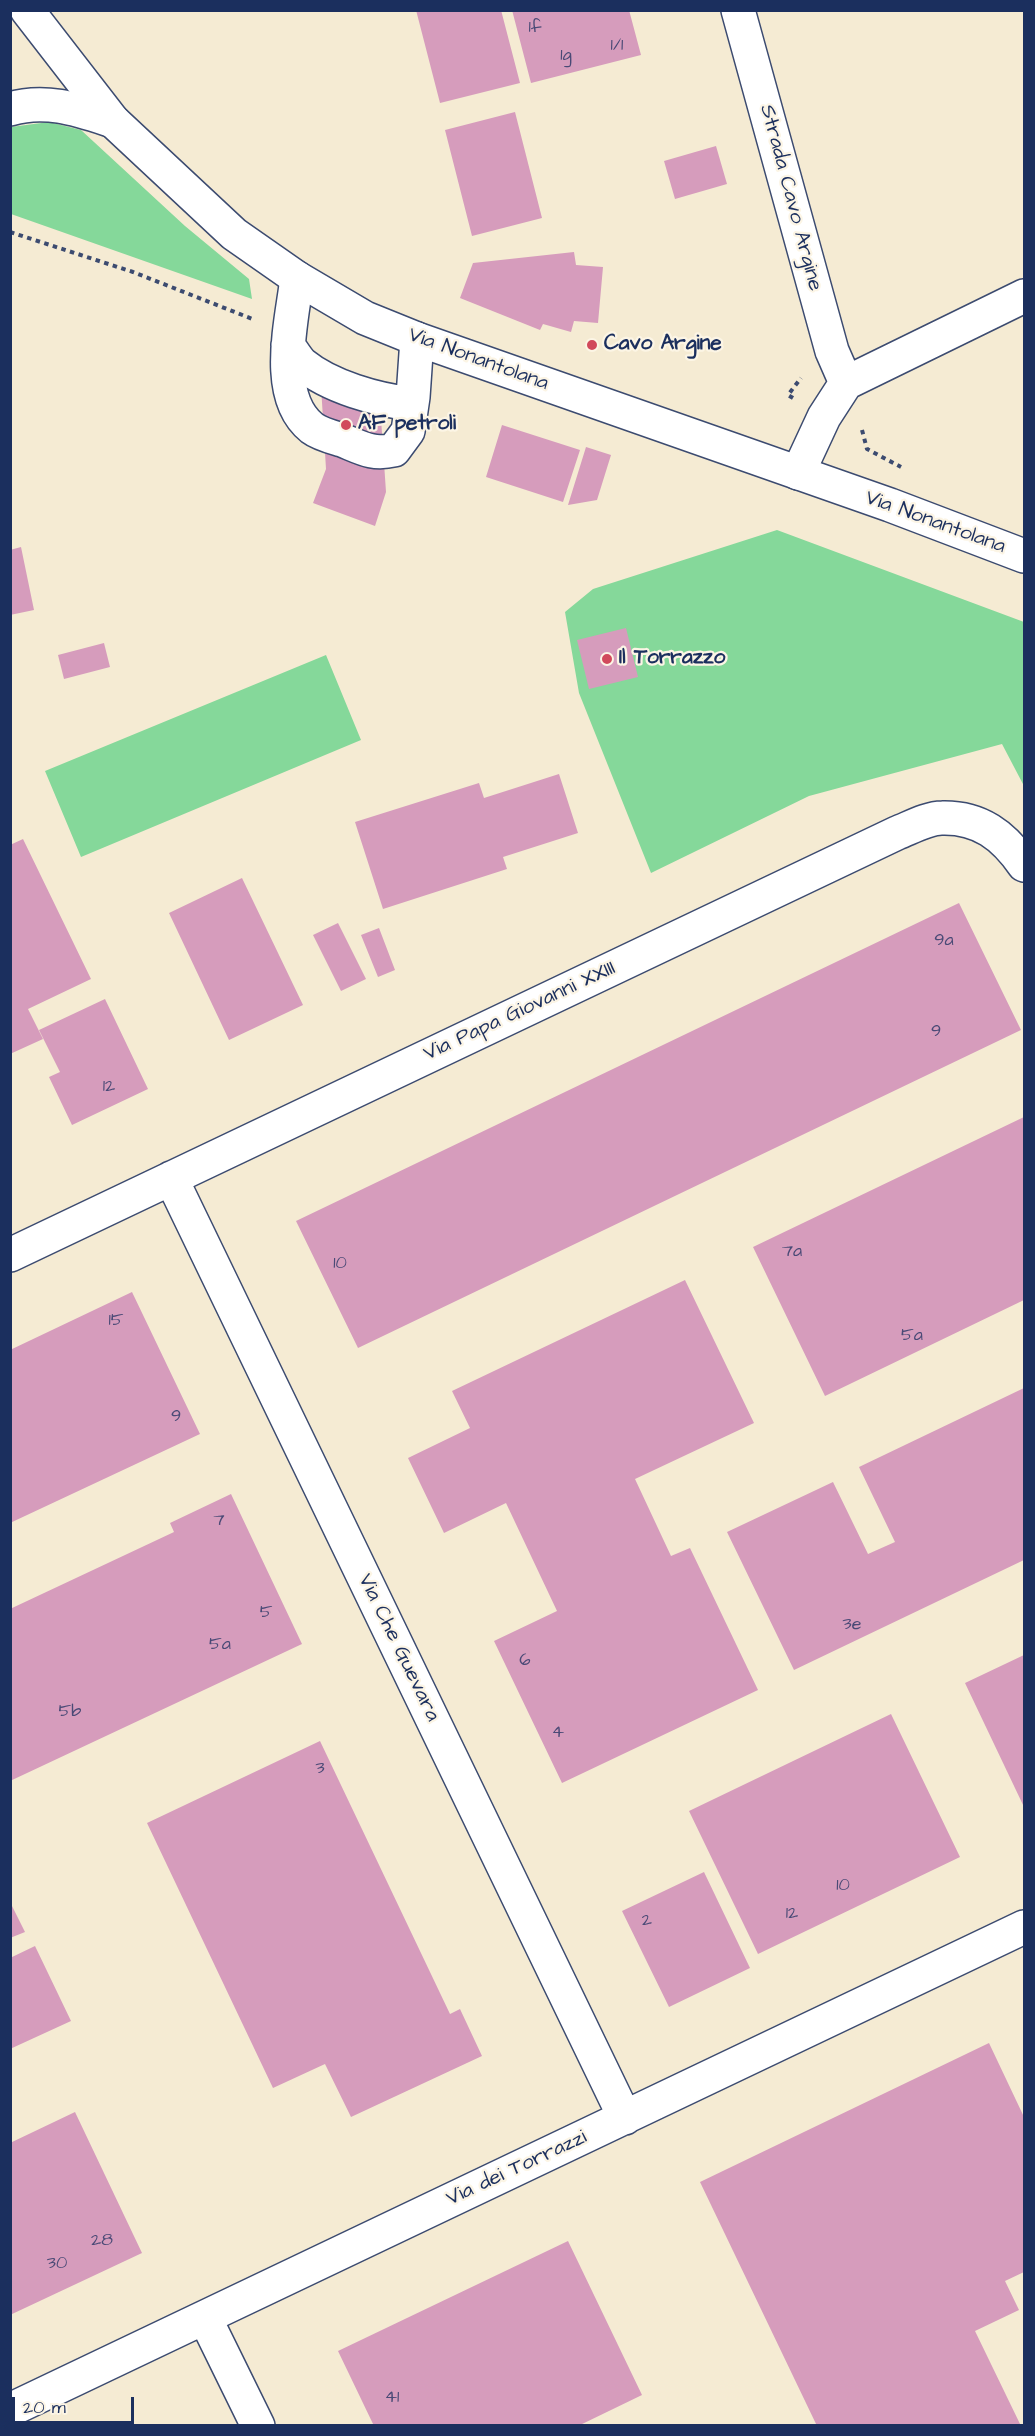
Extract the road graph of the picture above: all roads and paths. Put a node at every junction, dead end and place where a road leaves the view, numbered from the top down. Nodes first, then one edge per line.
1 (27, 10) edge
2 (738, 10) edge
3 (10, 109) edge
4 (113, 121) junction
5 (297, 278) junction
6 (1024, 296) edge
7 (417, 339) junction
8 (288, 345) junction
9 (846, 383) junction
10 (412, 404) junction
11 (798, 473) junction
12 (1024, 556) edge
13 (1024, 865) edge
14 (171, 1178) junction
15 (10, 1255) edge
16 (1024, 1928) edge
17 (625, 2118) junction
18 (205, 2318) junction
19 (10, 2410) edge
20 (258, 2426) edge

1 - 4 street, Via Nonantolana
2 - 9 street, Strada Cavo Argine
3 - 4 street
4 - 5 street, Via Nonantolana
5 - 7 street, Via Nonantolana
5 - 8 street
6 - 9 street
7 - 10 street
7 - 11 street, Via Nonantolana
8 - 10 street
8 - 10 street
9 - 11 street
11 - 12 street, Via Nonantolana
13 - 14 street, Via Papa Giovanni XXIII
14 - 15 street, Via Papa Giovanni XXIII
14 - 17 street, Via Che Guevara
16 - 17 street, Via dei Torrazzi
17 - 18 street, Via dei Torrazzi
18 - 19 street, Via dei Torrazzi
18 - 20 street

